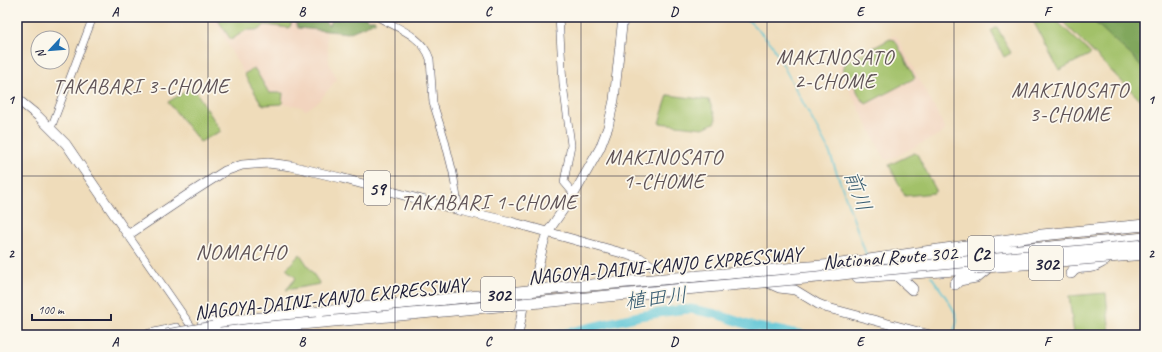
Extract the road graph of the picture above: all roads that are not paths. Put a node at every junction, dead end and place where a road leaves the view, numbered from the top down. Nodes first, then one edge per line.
1 (93, 17) edge
2 (378, 17) edge
3 (559, 17) edge
4 (624, 17) edge
5 (17, 99) edge
6 (51, 128) junction
7 (574, 194) junction
8 (459, 210) junction
9 (1145, 225) edge
10 (1145, 230) edge
11 (548, 233) junction
12 (128, 235) junction
13 (1145, 238) edge
14 (1145, 245) edge
15 (1145, 254) edge
16 (640, 258) junction
17 (1145, 258) edge
18 (1105, 260) junction
19 (653, 267) dead end
20 (640, 268) dead end
21 (988, 268) junction
22 (1071, 273) dead end
23 (817, 274) junction
24 (896, 274) junction
25 (770, 284) junction
26 (955, 284) dead end
27 (912, 289) dead end
28 (531, 291) junction
29 (526, 307) junction
30 (191, 326) junction
31 (521, 333) edge
32 (150, 335) edge
33 (166, 335) edge
34 (201, 335) edge
35 (205, 335) edge
36 (231, 335) edge
37 (930, 335) edge

1 - 6 street
2 - 8 street
3 - 7 street
4 - 7 main road
5 - 6 main road
6 - 12 main road
7 - 11 main road
8 - 11 main road, 59
8 - 12 main road, 59
9 - 28 highway, National Route 302 / 302
10 - 23 highway
11 - 16 main road, 59
11 - 28 main road
12 - 30 street
13 - 23 highway, NAGOYA-DAINI-KANJO EXPRESSWAY / C2
14 - 23 highway, NAGOYA-DAINI-KANJO EXPRESSWAY / C2, bridge
15 - 23 highway, bridge
16 - 19 main road, 59
16 - 20 main road
17 - 18 highway, National Route 302 / 302
18 - 21 highway, National Route 302 / 302
18 - 22 highway
21 - 24 highway, National Route 302 / 302
21 - 26 highway
23 - 33 highway, NAGOYA-DAINI-KANJO EXPRESSWAY / C2, bridge
23 - 35 highway, NAGOYA-DAINI-KANJO EXPRESSWAY / C2, bridge
24 - 25 highway, National Route 302 / 302
24 - 27 highway
25 - 29 highway, National Route 302 / 302
25 - 37 main road
28 - 29 main road
28 - 30 highway, National Route 302 / 302
29 - 31 main road
29 - 36 highway, National Route 302 / 302
30 - 32 highway, National Route 302 / 302
30 - 34 street

